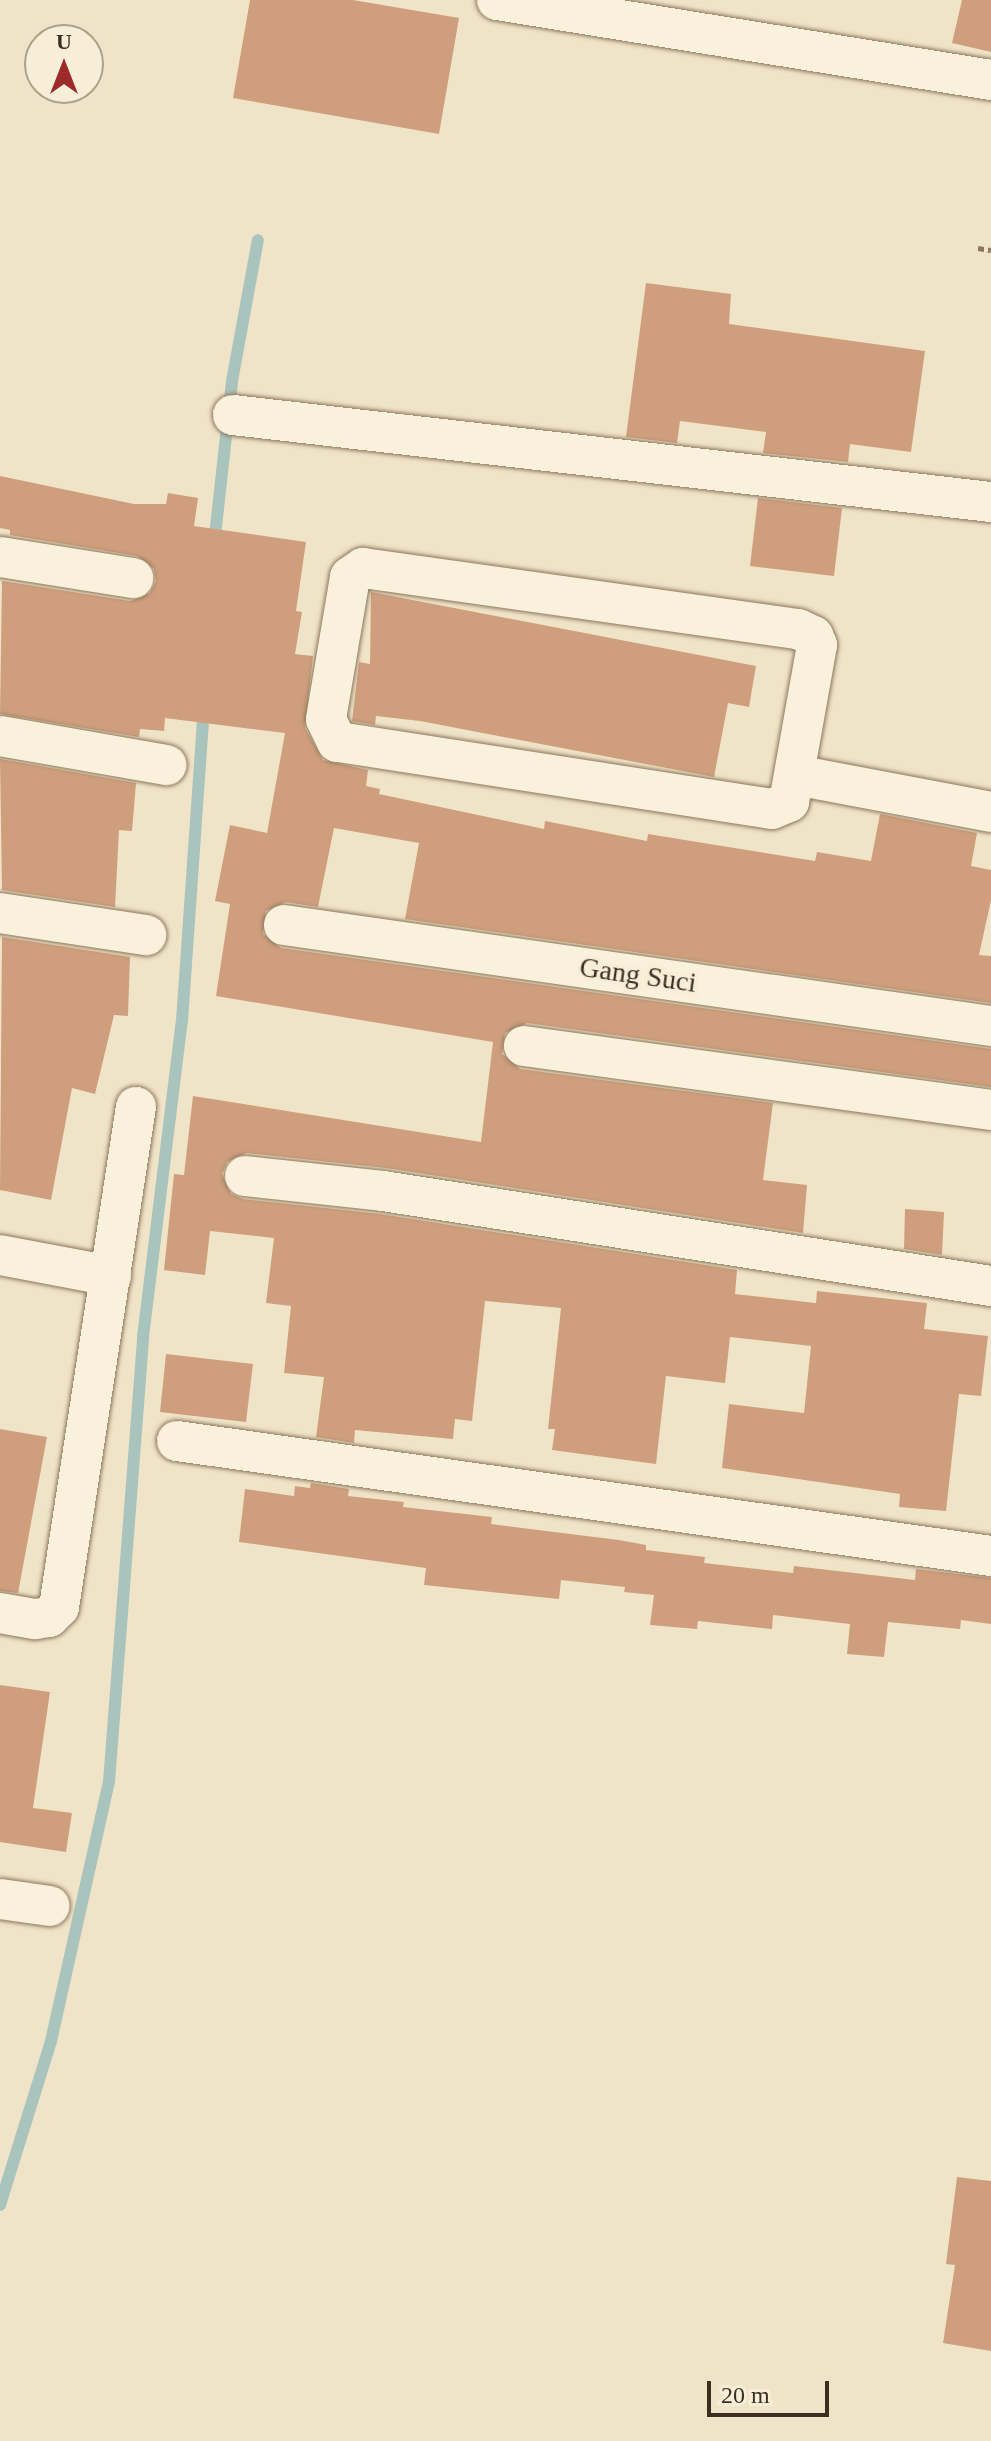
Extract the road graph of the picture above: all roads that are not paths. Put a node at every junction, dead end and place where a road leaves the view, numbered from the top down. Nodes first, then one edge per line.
1 (497, 0) edge
2 (991, 80) edge
3 (233, 415) dead end
4 (991, 502) edge
5 (0, 557) edge
6 (133, 578) dead end
7 (0, 736) edge
8 (166, 765) dead end
9 (796, 775) junction
10 (991, 812) edge
11 (0, 913) edge
12 (284, 925) dead end
13 (146, 935) dead end
14 (991, 1026) edge
15 (524, 1046) dead end
16 (136, 1107) dead end
17 (991, 1110) edge
18 (245, 1176) dead end
19 (0, 1255) edge
20 (111, 1276) junction
21 (991, 1286) edge
22 (177, 1441) dead end
23 (991, 1556) edge
24 (0, 1613) edge
25 (0, 1899) edge
26 (50, 1906) dead end

1 - 2 street
3 - 4 street
5 - 6 street
7 - 8 street
9 - 9 street
9 - 10 street
11 - 13 street
12 - 14 street, Gang Suci
15 - 17 street
16 - 20 street
18 - 21 street
19 - 20 street
20 - 24 street
22 - 23 street
25 - 26 street

